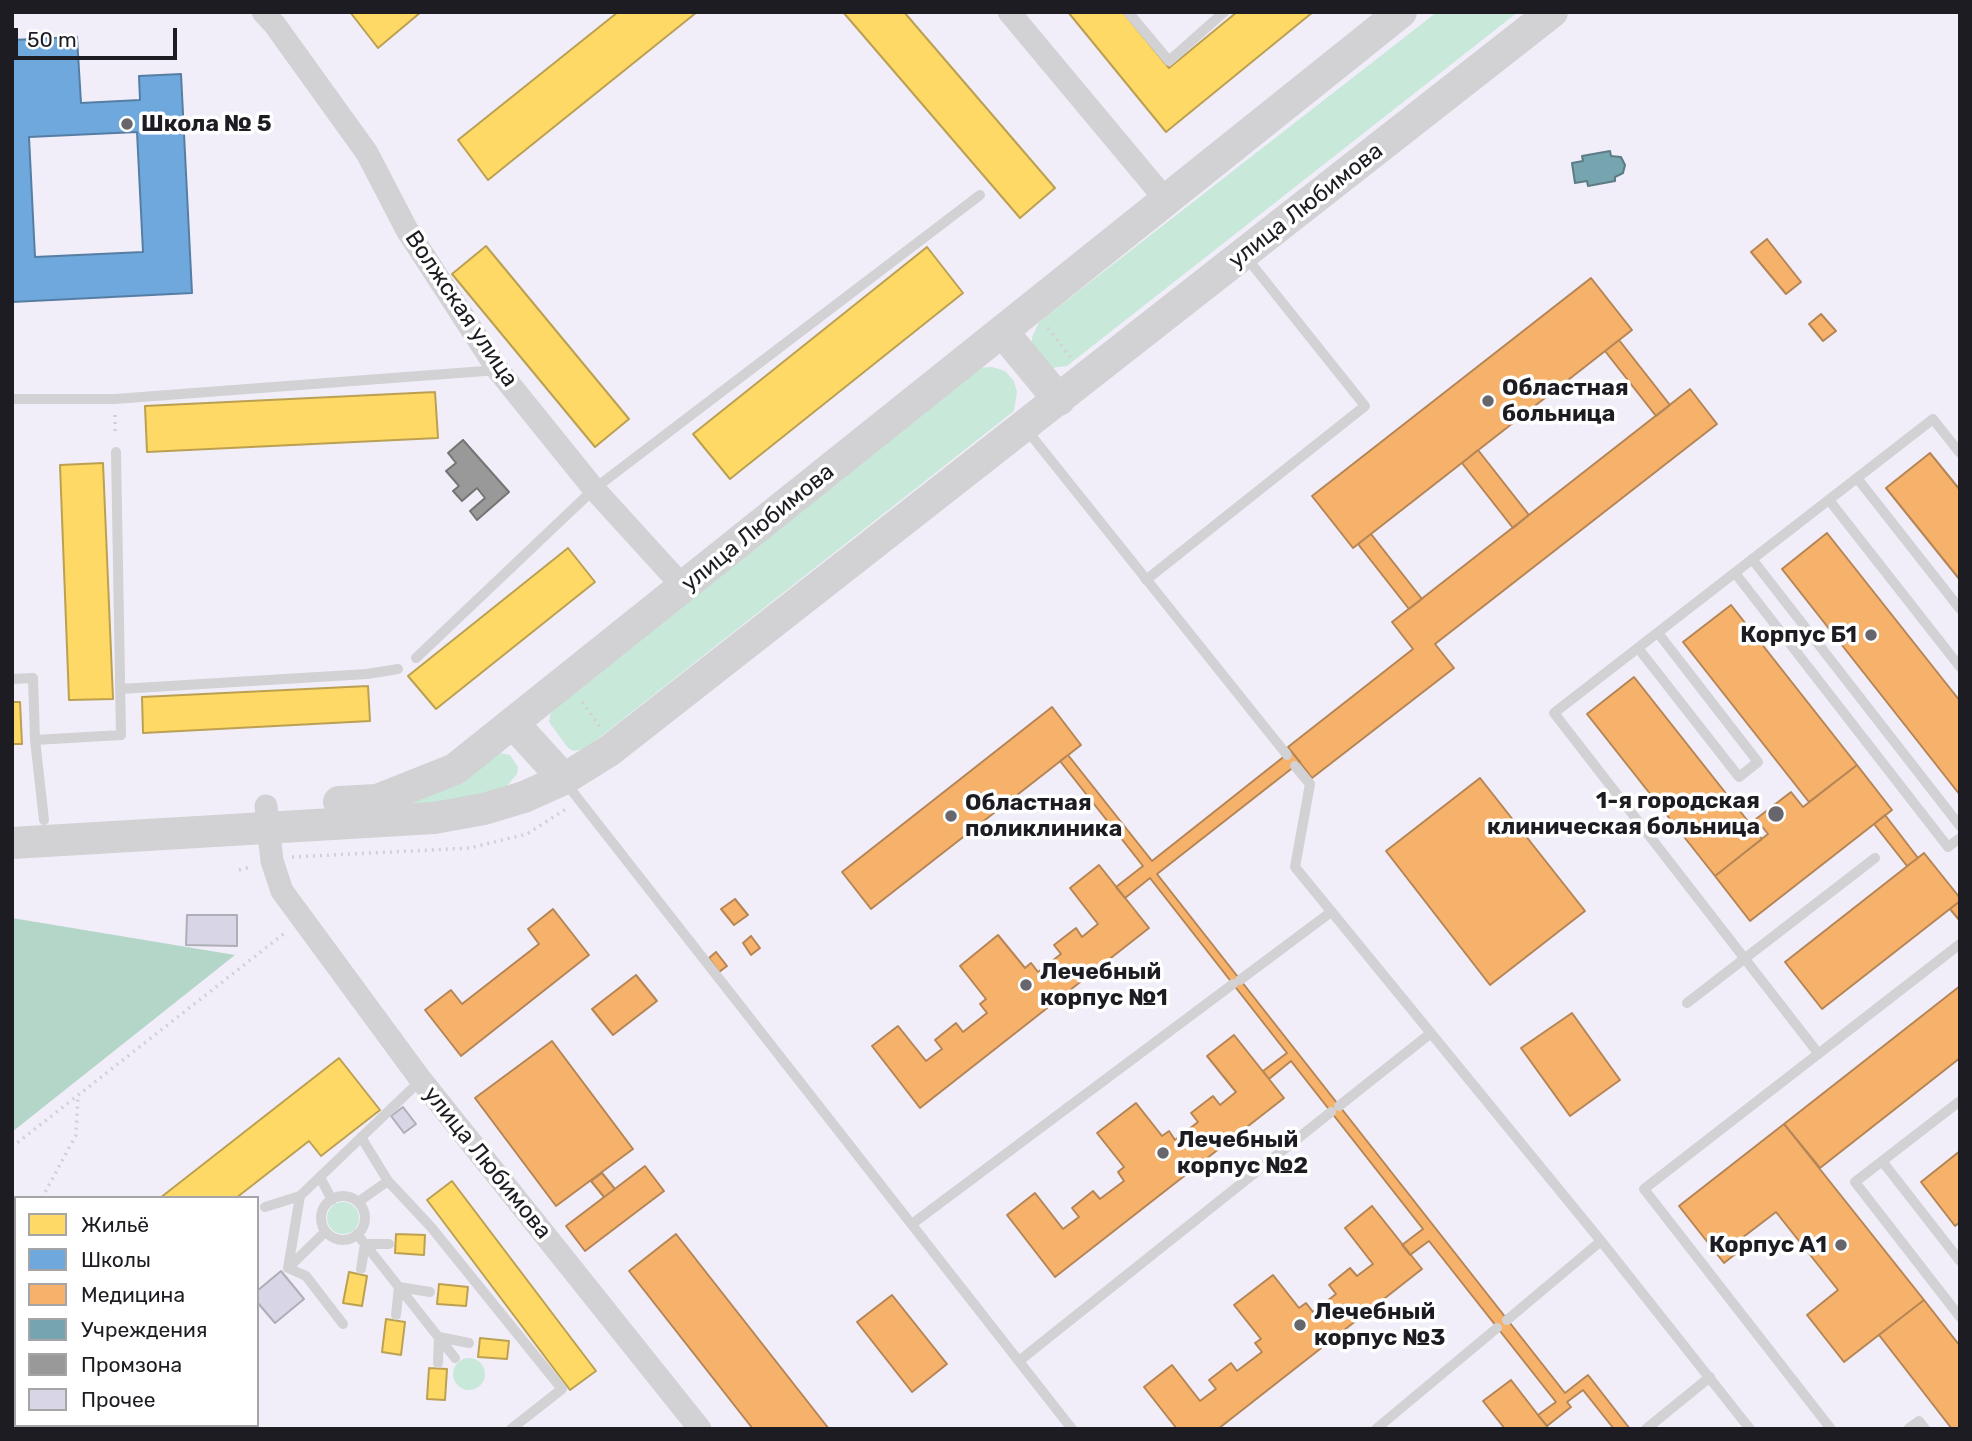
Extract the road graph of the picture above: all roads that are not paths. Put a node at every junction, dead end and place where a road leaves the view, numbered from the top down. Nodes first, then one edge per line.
1 (263, 12) edge
2 (1009, 12) edge
3 (1128, 12) edge
4 (1224, 12) edge
5 (1401, 12) edge
6 (1552, 12) edge
7 (980, 195) dead end
8 (1166, 200) junction
9 (1244, 254) junction
10 (1002, 331) junction
11 (498, 370) junction
12 (12, 399) edge
13 (1059, 400) junction
14 (1024, 427) junction
15 (116, 452) road end
16 (1960, 453) edge
17 (1857, 478) junction
18 (594, 489) junction
19 (1829, 500) junction
20 (1752, 559) junction
21 (1735, 573) junction
22 (1146, 580) junction
23 (682, 589) junction
24 (1960, 609) edge
25 (1658, 632) junction
26 (1638, 648) junction
27 (416, 658) dead end
28 (1960, 667) edge
29 (398, 669) dead end
30 (12, 679) edge
31 (120, 689) junction
32 (513, 723) junction
33 (35, 740) junction
34 (1287, 755) dead end
35 (1295, 766) dead end
36 (564, 779) junction
37 (267, 817) junction
38 (44, 820) junction
39 (12, 822) edge
40 (1960, 826) edge
41 (1960, 838) edge
42 (12, 844) edge
43 (1875, 858) dead end
44 (1331, 912) junction
45 (1960, 944) edge
46 (1745, 959) junction
47 (1687, 1003) dead end
48 (1430, 1033) junction
49 (1818, 1053) junction
50 (421, 1080) junction
51 (1960, 1101) edge
52 (361, 1137) junction
53 (1882, 1161) junction
54 (320, 1177) junction
55 (388, 1181) junction
56 (300, 1196) junction
57 (332, 1200) junction
58 (358, 1202) junction
59 (265, 1207) dead end
60 (912, 1224) junction
61 (326, 1231) junction
62 (356, 1234) junction
63 (1601, 1241) junction
64 (365, 1244) junction
65 (389, 1244) dead end
66 (1960, 1261) edge
67 (288, 1268) junction
68 (361, 1269) dead end
69 (399, 1287) junction
70 (430, 1292) dead end
71 (396, 1315) dead end
72 (1960, 1317) edge
73 (1507, 1320) dead end
74 (343, 1324) dead end
75 (1497, 1328) dead end
76 (439, 1337) junction
77 (469, 1343) dead end
78 (456, 1358) dead end
79 (1019, 1361) junction
80 (438, 1363) dead end
81 (1710, 1377) junction
82 (510, 1429) edge
83 (700, 1429) edge
84 (1072, 1429) edge
85 (1376, 1429) edge
86 (1646, 1429) edge
87 (1750, 1429) edge
88 (1831, 1429) edge
89 (1908, 1429) edge
90 (1925, 1429) edge

1 - 11 street, Волжская улица
2 - 8 street
3 - 4 lane
5 - 8 main road, улица Любимова
6 - 9 main road, улица Любимова
7 - 18 lane
8 - 10 main road, улица Любимова
9 - 13 main road, улица Любимова
9 - 22 lane
10 - 13 main road
10 - 23 main road, улица Любимова
11 - 12 lane
11 - 18 street, Волжская улица
13 - 14 main road, улица Любимова
14 - 22 lane
14 - 36 main road, улица Любимова
15 - 31 lane
16 - 17 lane
17 - 19 lane
17 - 24 lane
18 - 23 street, Волжская улица
18 - 27 lane
19 - 20 lane
19 - 28 lane
20 - 21 lane
20 - 40 lane
21 - 25 lane
21 - 41 lane
22 - 34 lane
23 - 32 main road, улица Любимова
25 - 26 lane
25 - 26 lane
26 - 46 lane
29 - 31 lane
30 - 33 lane
31 - 33 lane
32 - 36 main road
32 - 37 main road, улица Любимова
33 - 38 lane
35 - 44 lane
36 - 37 main road, улица Любимова
36 - 60 lane
37 - 38 main road, улица Любимова
37 - 42 main road, улица Любимова
37 - 50 street, улица Любимова
38 - 39 main road, улица Любимова
43 - 46 lane
44 - 48 lane
44 - 60 lane
45 - 49 lane
46 - 47 lane
46 - 49 lane
48 - 63 lane
48 - 79 lane
49 - 88 lane
50 - 52 lane
50 - 83 street, улица Любимова
51 - 53 lane
52 - 54 lane
52 - 55 lane
53 - 66 lane
53 - 72 lane
54 - 56 lane
54 - 57 lane
55 - 58 lane
55 - 82 lane
56 - 59 lane
56 - 67 lane
57 - 58 lane
57 - 61 lane
58 - 62 lane
60 - 79 lane
61 - 62 lane
61 - 67 lane
62 - 64 lane
63 - 73 lane
63 - 81 lane
64 - 65 lane
64 - 68 lane
64 - 69 lane
67 - 74 lane
69 - 70 lane
69 - 71 lane
69 - 76 lane
75 - 85 lane
76 - 77 lane
76 - 78 lane
76 - 80 lane
79 - 84 lane
81 - 86 lane
81 - 87 lane
89 - 90 lane

